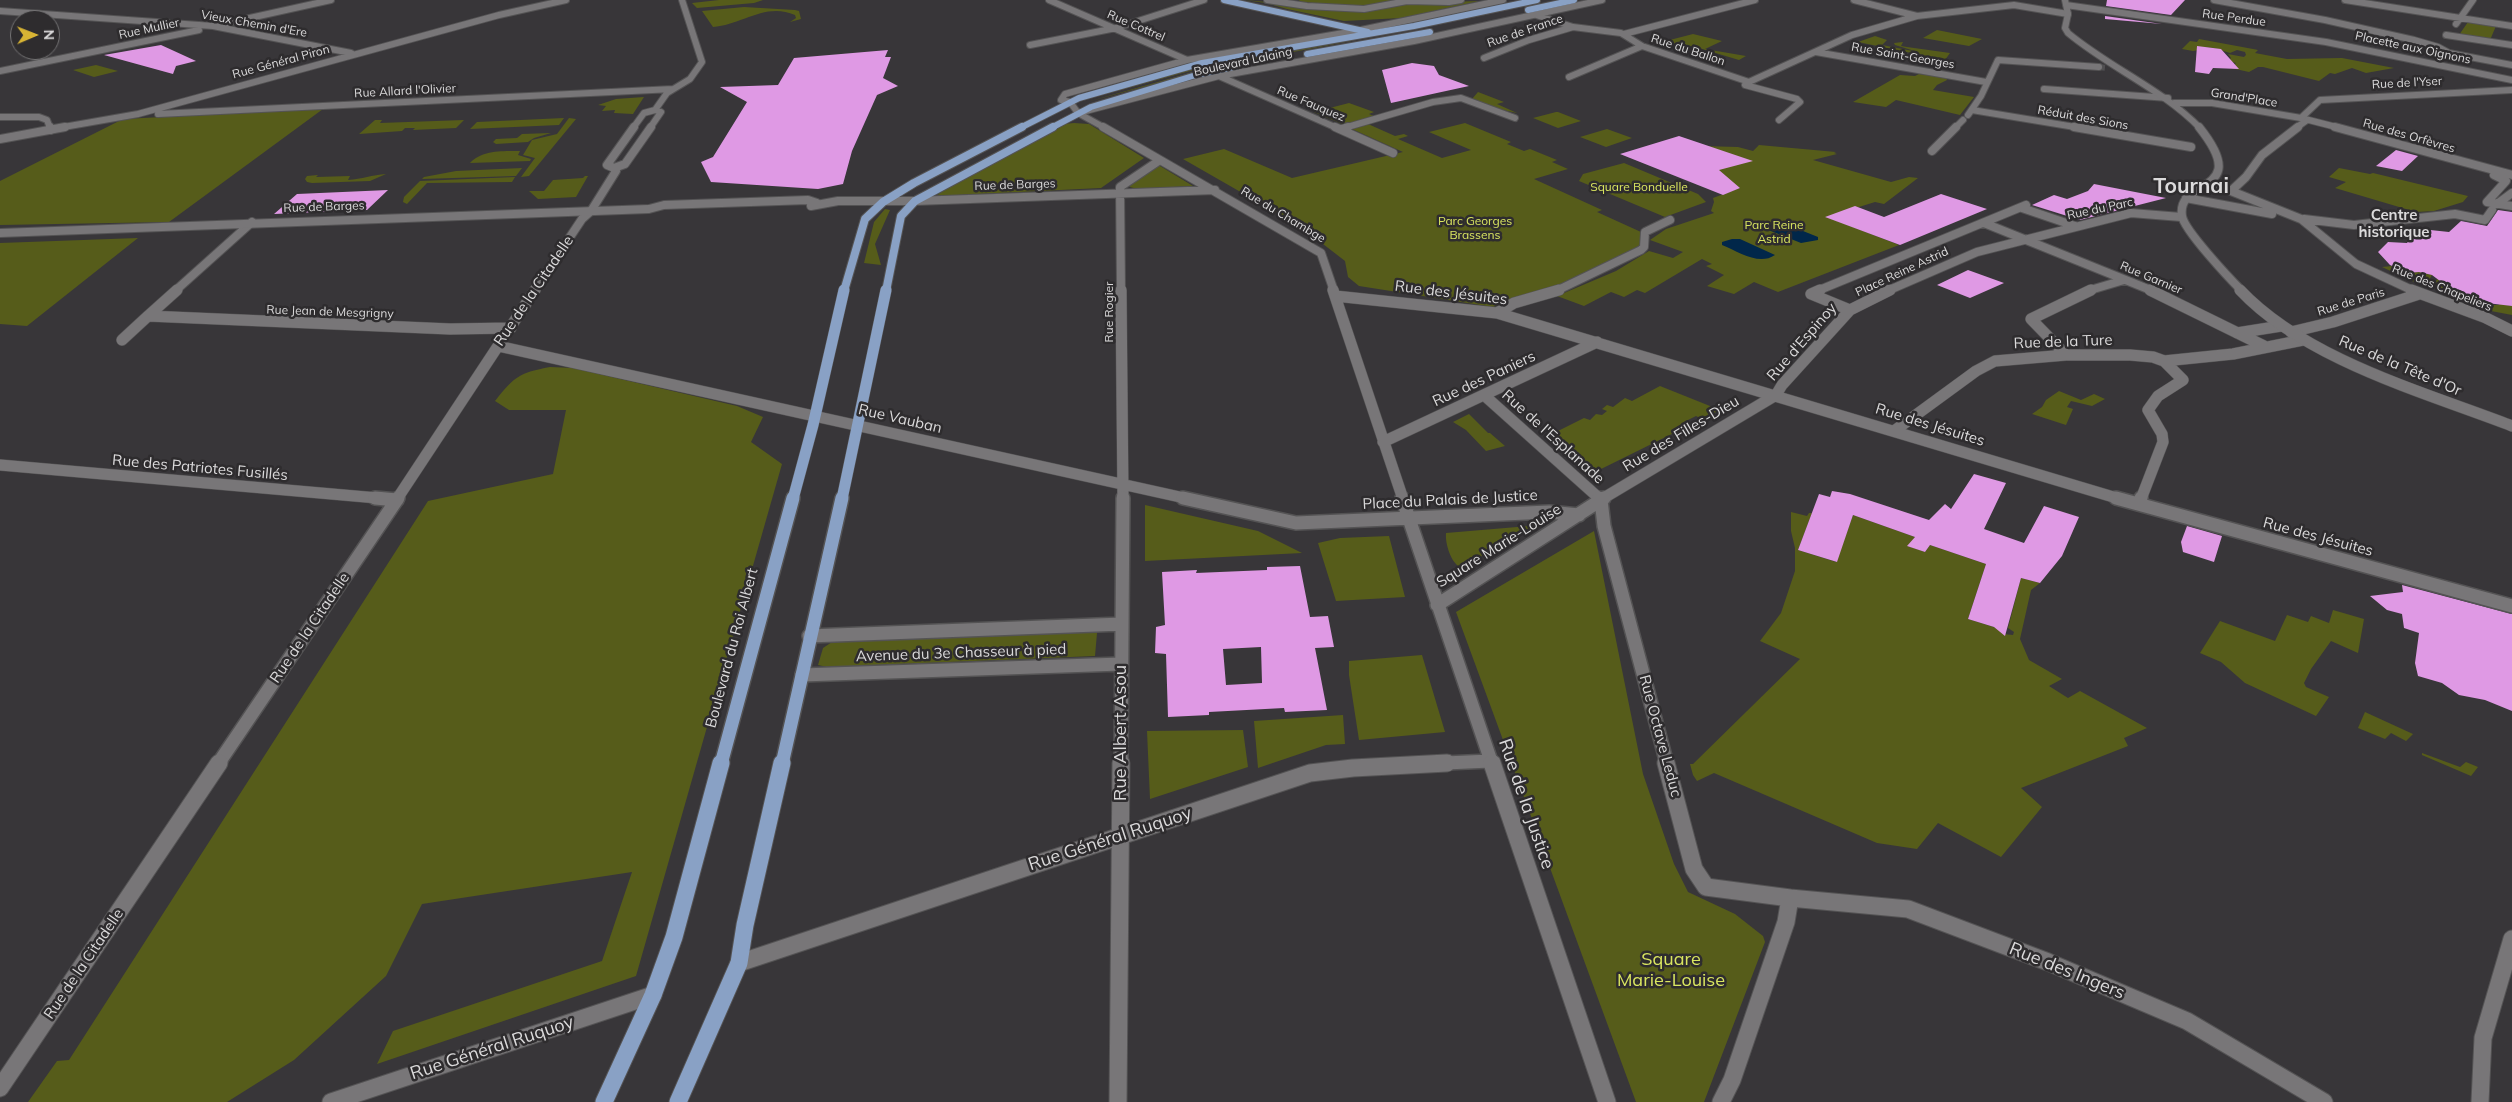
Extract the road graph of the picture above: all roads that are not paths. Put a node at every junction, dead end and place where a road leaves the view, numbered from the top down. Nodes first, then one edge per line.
1 (331, 0) edge
2 (566, 0) edge
3 (682, 0) edge
4 (1049, 0) edge
5 (1204, 0) edge
6 (1224, 0) edge
7 (1266, 0) edge
8 (1461, 0) edge
9 (1503, 0) edge
10 (1537, 0) edge
11 (1574, 0) edge
12 (1602, 0) edge
13 (1755, 0) edge
14 (1854, 0) edge
15 (2214, 0) edge
16 (2345, 0) edge
17 (2473, 0) edge
18 (1493, 1) edge
19 (2065, 3) edge
20 (0, 12) edge
21 (2068, 14) junction
22 (1535, 15) junction
23 (1917, 16) junction
24 (1449, 19) junction
25 (2461, 19) junction
26 (213, 26) junction
27 (1573, 26) junction
28 (2512, 26) edge
29 (1116, 28) junction
30 (1361, 30) junction
31 (1375, 33) junction
32 (1624, 34) junction
33 (1387, 36) junction
34 (2446, 36) junction
35 (1400, 38) junction
36 (2309, 40) joint
37 (1414, 41) junction
38 (1030, 45) dead end
39 (2512, 45) edge
40 (1642, 46) junction
41 (2438, 47) junction
42 (1816, 52) junction
43 (353, 54) junction
44 (1484, 58) dead end
45 (1187, 60) junction
46 (2512, 65) edge
47 (2100, 67) tunnel mouth
48 (1225, 68) junction
49 (2108, 68) tunnel mouth
50 (2118, 68) junction
51 (0, 72) edge
52 (1219, 76) junction
53 (1569, 77) dead end
54 (2512, 80) edge
55 (1749, 82) junction
56 (1986, 82) junction
57 (673, 88) junction
58 (2044, 89) dead end
59 (2512, 90) edge
60 (2171, 100) junction
61 (1070, 102) junction
62 (655, 110) junction
63 (1078, 113) junction
64 (138, 114) junction
65 (1967, 116) junction
66 (2305, 116) junction
67 (0, 117) edge
68 (1515, 118) dead end
69 (1780, 120) dead end
70 (1342, 129) junction
71 (51, 130) junction
72 (0, 139) edge
73 (2191, 147) dead end
74 (1932, 151) dead end
75 (1393, 152) dead end
76 (1160, 160) junction
77 (614, 168) junction
78 (2492, 170) junction
79 (2512, 175) edge
80 (2206, 184) junction
81 (1214, 190) junction
82 (2231, 191) junction
83 (2512, 192) edge
84 (1120, 193) junction
85 (2186, 198) junction
86 (915, 201) junction
87 (883, 202) junction
88 (2512, 206) edge
89 (2495, 207) junction
90 (591, 211) junction
91 (2182, 217) junction
92 (2301, 219) junction
93 (1670, 220) dead end
94 (252, 222) junction
95 (1984, 223) junction
96 (2075, 226) junction
97 (0, 233) edge
98 (2024, 240) junction
99 (2124, 280) junction
100 (2419, 294) junction
101 (1335, 296) junction
102 (1850, 310) junction
103 (1497, 313) junction
104 (148, 316) junction
105 (2484, 317) junction
106 (2512, 322) edge
107 (2281, 326) junction
108 (511, 328) junction
109 (2512, 331) edge
110 (2291, 332) junction
111 (2237, 333) junction
112 (122, 340) dead end
113 (2303, 340) junction
114 (1597, 342) junction
115 (498, 346) junction
116 (2264, 346) junction
117 (2066, 355) junction
118 (2164, 361) junction
119 (1776, 395) junction
120 (1485, 396) junction
121 (814, 416) junction
122 (859, 426) junction
123 (2512, 426) edge
124 (1894, 431) junction
125 (1383, 442) junction
126 (0, 465) edge
127 (1123, 485) junction
128 (397, 500) junction
129 (1601, 500) junction
130 (2139, 504) junction
131 (1578, 515) junction
132 (1408, 518) junction
133 (1296, 523) joint
134 (1437, 605) junction
135 (2512, 606) edge
136 (1122, 624) junction
137 (809, 636) junction
138 (1121, 664) junction
139 (802, 675) junction
140 (1490, 761) junction
141 (1120, 836) junction
142 (1790, 898) junction
143 (2511, 945) edge
144 (739, 963) junction
145 (653, 995) junction
146 (0, 1088) edge
147 (331, 1102) edge
148 (604, 1102) edge
149 (678, 1102) edge
150 (1118, 1102) edge
151 (1607, 1102) edge
152 (1721, 1102) edge
153 (2324, 1102) edge
154 (2480, 1102) edge

1 - 26 street, Rue Mullier
2 - 43 street, Rue Général Piron
3 - 57 street
4 - 29 street, Rue Cottrel
5 - 29 street
6 - 30 main road
7 - 8 street
9 - 18 street, Boulevard Lalaing
10 - 24 main road
11 - 35 main road, Boulevard Lalaing
12 - 22 street, Boulevard Lalaing
13 - 32 street
14 - 23 street
15 - 41 street
16 - 25 street
17 - 25 street
18 - 30 street, Boulevard Lalaing
19 - 21 street
19 - 36 street, Rue Perdue
20 - 26 street, Vieux Chemin d'Ere
21 - 23 street
21 - 50 street, Grand'Place
22 - 27 street, Rue du Ballon
22 - 37 street, Boulevard Lalaing
23 - 42 street
24 - 31 main road, Boulevard Lalaing
24 - 33 main road
25 - 28 street
25 - 34 street
26 - 43 street, Vieux Chemin d'Ere
26 - 51 street, Rue Mullier
27 - 32 street, Rue du Ballon
27 - 44 street, Rue de France
29 - 38 street
29 - 45 street, Rue Cottrel
30 - 31 main road
30 - 45 street, Boulevard Lalaing
31 - 33 main road
31 - 61 main road, Boulevard Lalaing
32 - 40 street, Rue du Ballon
33 - 35 main road
33 - 48 main road
34 - 39 street
34 - 41 street
35 - 37 street
35 - 48 main road, Boulevard Lalaing
36 - 54 street, Placette aux Oignons
37 - 52 street, Boulevard Lalaing
40 - 53 street
40 - 55 street, Rue du Ballon
41 - 46 street
42 - 55 street
42 - 56 street, Rue Saint-Georges
43 - 64 street, Rue Général Piron
45 - 61 street, Boulevard Lalaing
47 - 56 street
48 - 63 main road, Boulevard Lalaing
49 - 50 street
50 - 60 street, Grand'Place
52 - 63 street, Boulevard Lalaing
52 - 70 street, Rue Fauquez
55 - 69 street, Rue du Ballon
56 - 65 street
57 - 62 street, Rue de la Citadelle
57 - 64 street, Rue Allard l'Olivier
58 - 60 street
59 - 66 street, Rue de l'Yser
60 - 66 street, Grand'Place
60 - 80 street, Grand'Place
61 - 63 street, Rue du Chambge
61 - 87 main road, Boulevard Lalaing
62 - 77 street, Rue de la Citadelle
62 - 77 street, Rue de la Citadelle
63 - 76 street, Rue du Chambge
63 - 86 main road, Boulevard Lalaing
64 - 71 street, Rue Général Piron
65 - 73 street, Réduit des Sions
65 - 74 street
66 - 78 street, Rue des Orfèvres
66 - 82 street, Rue de l'Yser
67 - 71 street
68 - 70 street
70 - 75 street, Rue Fauquez
71 - 72 street, Rue Général Piron
76 - 81 street, Rue du Chambge
76 - 84 street
77 - 90 street, Rue de la Citadelle
78 - 79 street, Rue des Orfèvres
78 - 89 street
80 - 82 street
80 - 85 street, Grand'Place
81 - 84 street, Rue de Barges
81 - 101 street, Rue du Chambge
82 - 92 street
83 - 89 street
84 - 86 street, Rue de Barges
84 - 127 street, Rue Rogier
85 - 91 street
85 - 92 street
86 - 87 street, Rue de Barges
86 - 122 main road
87 - 90 street, Rue de Barges
87 - 121 main road, Boulevard du Roi Albert
88 - 89 street
89 - 92 street
90 - 94 street, Rue de Barges
90 - 108 street, Rue de la Citadelle
91 - 96 street, Rue du Parc
91 - 107 street, Rue de la Tête d'Or
92 - 100 street, Rue des Chapeliers
93 - 103 street
94 - 97 street, Rue de Barges
94 - 104 street
95 - 96 street, Place Reine Astrid
95 - 98 street
95 - 102 street, Place Reine Astrid
96 - 98 street, Rue du Parc
98 - 99 street, Rue Garnier
98 - 102 street, Place Reine Astrid
99 - 111 street, Rue Garnier
99 - 117 street
100 - 105 street, Rue des Chapeliers
100 - 110 street, Rue de Paris
101 - 103 street, Rue des Jésuites
101 - 125 street, Rue du Chambge
102 - 119 street, Rue d'Espinoy
103 - 114 street, Rue des Jésuites
104 - 108 street, Rue Jean de Mesgrigny
104 - 112 street
105 - 106 street
105 - 109 street, Rue des Chapeliers
107 - 110 street, Rue de la Tête d'Or
107 - 111 street
108 - 115 street, Rue de la Citadelle
110 - 113 street, Rue de la Tête d'Or
111 - 116 street, Rue Garnier
113 - 116 street
113 - 123 street, Rue de la Tête d'Or
114 - 119 street, Rue des Jésuites
114 - 120 street, Rue des Paniers
115 - 121 street, Rue Vauban
115 - 128 street, Rue de la Citadelle
116 - 118 street
117 - 118 street, Rue de la Ture
117 - 124 street, Rue de la Ture
118 - 130 street
119 - 124 street, Rue des Jésuites
119 - 129 street, Rue des Filles-Dieu
120 - 125 street, Rue des Paniers
120 - 129 street, Rue de l'Esplanade
121 - 122 street, Rue Vauban
121 - 145 main road, Boulevard du Roi Albert
122 - 127 street, Rue Vauban
122 - 137 main road
124 - 130 street, Rue des Jésuites
125 - 132 street, Rue du Chambge
126 - 128 street, Rue des Patriotes Fusillés
127 - 133 street, Rue Vauban
127 - 136 street, Rue Albert Asou
128 - 146 street, Rue de la Citadelle
129 - 131 street
129 - 142 street, Rue Octave Leduc
130 - 135 street, Rue des Jésuites
131 - 132 street, Place du Palais de Justice
131 - 134 street, Square Marie-Louise
132 - 133 street, Place du Palais de Justice
132 - 134 street, Rue de la Justice
134 - 140 street, Rue de la Justice
136 - 137 street, Avenue du 3e Chasseur à pied
136 - 138 street, Rue Albert Asou
137 - 139 main road
138 - 139 street, Avenue du 3e Chasseur à pied
138 - 141 street, Rue Albert Asou
139 - 144 main road
140 - 141 street, Rue Général Ruquoy
140 - 151 street, Rue de la Justice
141 - 144 street, Rue Général Ruquoy
141 - 150 street, Rue Albert Asou
142 - 152 street
142 - 153 street, Rue des Ingers
143 - 154 street
144 - 149 main road
145 - 147 street, Rue Général Ruquoy
145 - 148 main road, Boulevard du Roi Albert

